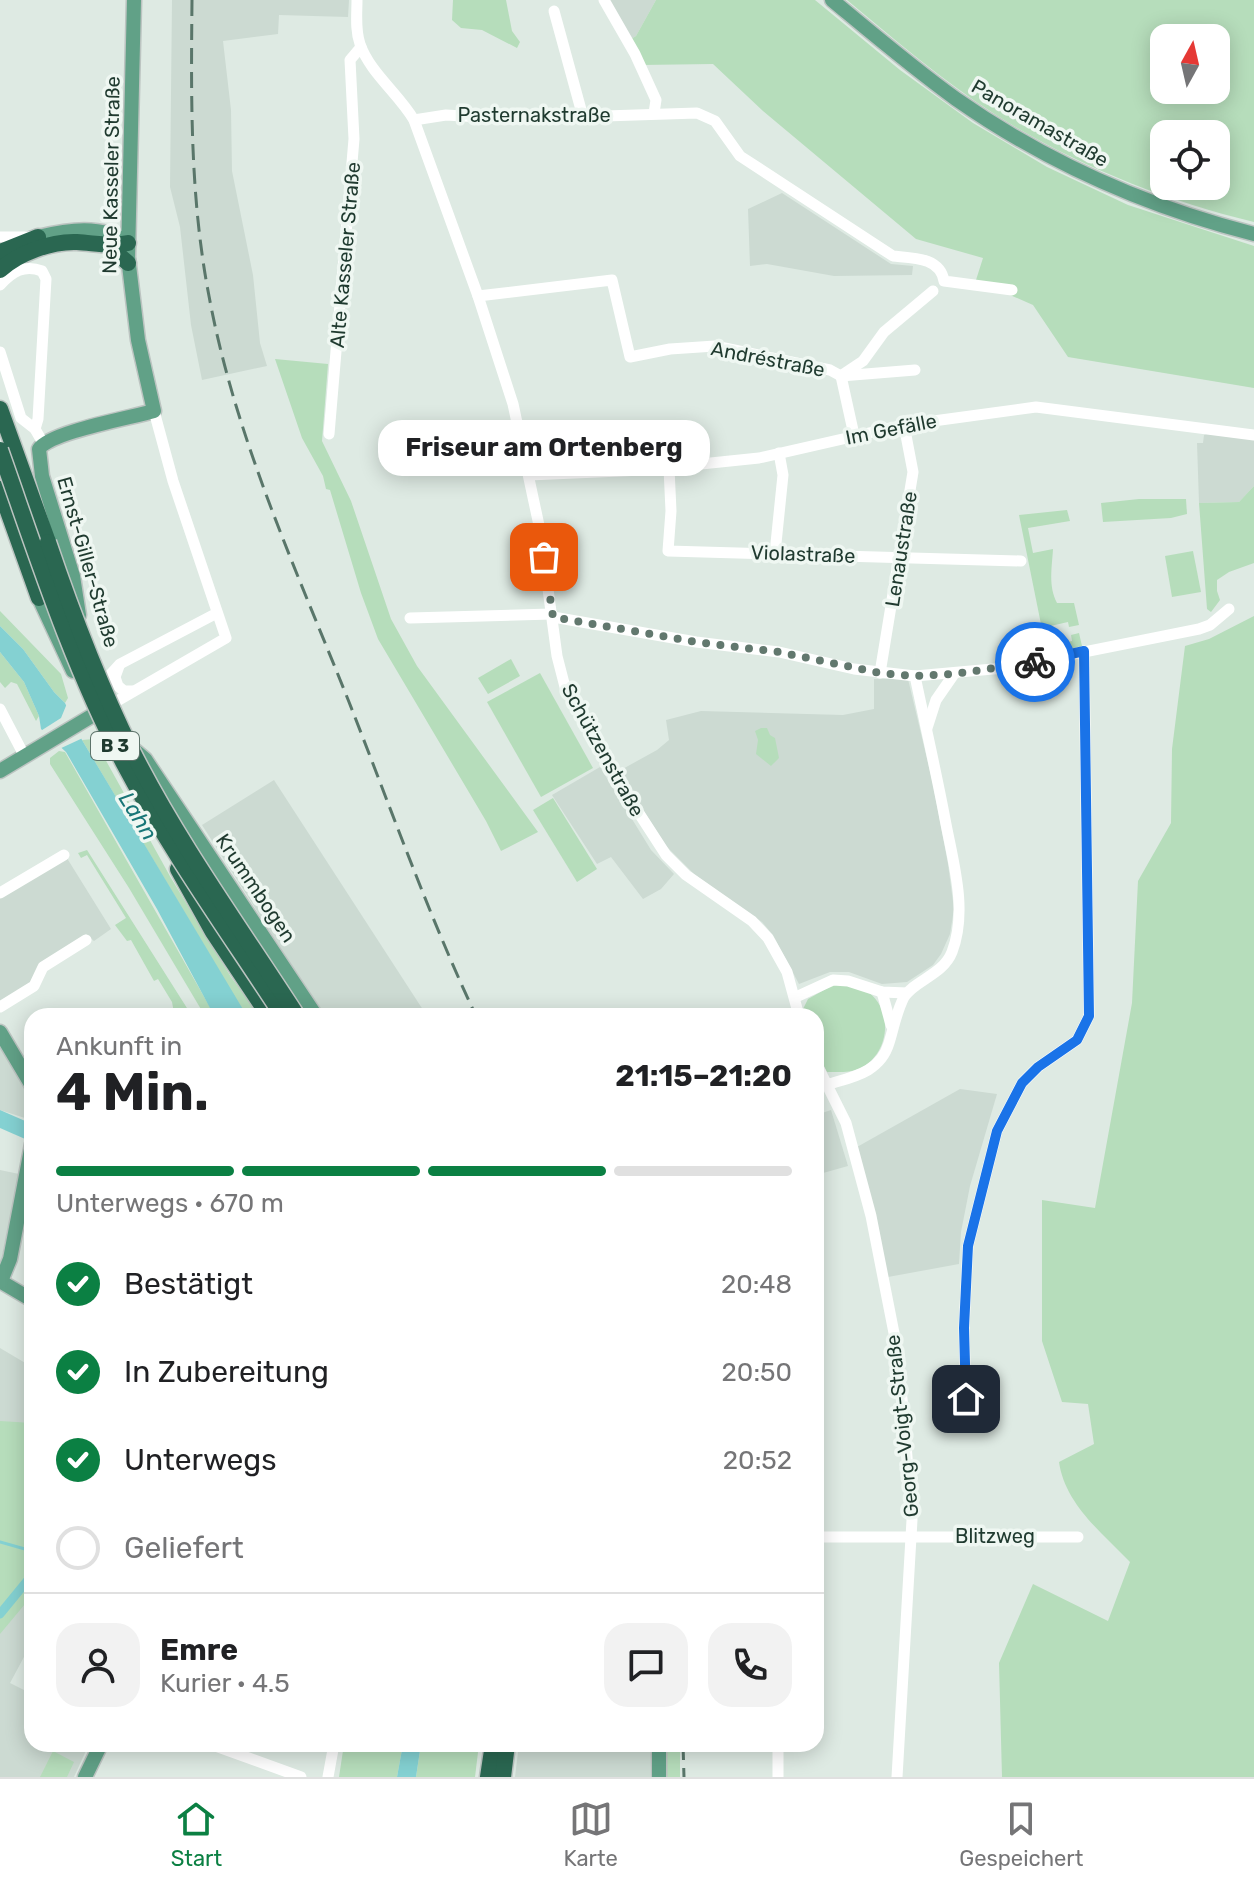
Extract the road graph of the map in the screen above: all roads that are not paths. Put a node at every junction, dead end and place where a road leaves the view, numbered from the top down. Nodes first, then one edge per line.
1 (134, 0) edge
2 (357, 0) edge
3 (604, 0) edge
4 (832, 0) edge
5 (554, 11) dead end
6 (361, 47) junction
7 (372, 65) junction
8 (350, 77) junction
9 (654, 113) junction
10 (583, 117) junction
11 (414, 120) junction
12 (129, 212) junction
13 (1254, 234) edge
14 (0, 237) edge
15 (38, 237) junction
16 (105, 239) junction
17 (128, 243) junction
18 (0, 252) edge
19 (128, 263) junction
20 (0, 270) edge
21 (0, 285) edge
22 (1012, 290) dead end
23 (933, 291) dead end
24 (478, 296) junction
25 (0, 352) edge
26 (915, 370) dead end
27 (841, 376) junction
28 (0, 409) edge
29 (154, 411) junction
30 (904, 425) junction
31 (35, 429) junction
32 (329, 434) dead end
33 (854, 435) junction
34 (1254, 435) edge
35 (43, 443) junction
36 (0, 450) edge
37 (779, 453) junction
38 (669, 468) junction
39 (529, 475) junction
40 (0, 489) edge
41 (63, 545) junction
42 (775, 553) junction
43 (901, 558) junction
44 (1021, 561) dead end
45 (39, 598) junction
46 (1229, 609) dead end
47 (217, 613) junction
48 (552, 616) junction
49 (410, 618) dead end
50 (1084, 651) junction
51 (120, 664) junction
52 (880, 673) junction
53 (954, 674) junction
54 (915, 676) junction
55 (106, 686) junction
56 (134, 691) junction
57 (0, 709) edge
58 (96, 713) junction
59 (927, 728) junction
60 (28, 755) junction
61 (124, 755) junction
62 (0, 771) edge
63 (162, 782) junction
64 (64, 855) dead end
65 (0, 893) edge
66 (86, 940) dead end
67 (882, 992) junction
68 (907, 993) junction
69 (796, 997) junction
70 (0, 1007) edge
71 (264, 1008) edge
72 (278, 1008) edge
73 (292, 1008) edge
74 (311, 1008) edge
75 (798, 1008) edge
76 (892, 1029) junction
77 (0, 1032) edge
78 (24, 1072) edge
79 (824, 1081) edge
80 (826, 1085) junction
81 (24, 1196) edge
82 (0, 1281) edge
83 (24, 1295) edge
84 (966, 1399) dead end
85 (911, 1536) junction
86 (824, 1537) edge
87 (1078, 1537) dead end
88 (97, 1752) edge
89 (232, 1752) edge
90 (333, 1752) edge
91 (492, 1752) edge
92 (506, 1752) edge
93 (659, 1752) edge
94 (778, 1752) edge
95 (85, 1777) edge
96 (301, 1777) edge
97 (328, 1777) edge
98 (488, 1777) edge
99 (503, 1777) edge
100 (659, 1777) edge
101 (778, 1777) edge
102 (897, 1777) edge

1 - 12 main road, Neue Kasseler Straße
2 - 6 street, Alte Kasseler Straße
3 - 9 street
4 - 13 main road, Panoramastraße
5 - 10 street
6 - 7 street, Schützenstraße
6 - 8 street, Alte Kasseler Straße
7 - 8 street
7 - 11 street, Schützenstraße
8 - 32 street, Alte Kasseler Straße
9 - 10 street, Pasternakstraße
9 - 22 street, Pasternakstraße
10 - 11 street, Pasternakstraße
11 - 24 street, Schützenstraße
12 - 16 main road
12 - 17 main road, Neue Kasseler Straße
14 - 15 street
15 - 16 main road
15 - 18 highway
16 - 17 highway
16 - 19 highway
16 - 20 highway
17 - 19 main road, Neue Kasseler Straße
19 - 29 main road, Neue Kasseler Straße
21 - 31 street
23 - 27 street
24 - 27 street, Andréstraße
24 - 39 street, Schützenstraße
25 - 31 street, Ernst-Giller-Straße
26 - 27 street, Andréstraße
27 - 33 street, Andréstraße
28 - 73 highway, B 3, bridge
29 - 35 main road
29 - 47 street, Neue Kasseler Straße
30 - 33 street, Im Gefälle
30 - 34 street, Im Gefälle
30 - 43 street, Lenaustraße
31 - 35 street, Ernst-Giller-Straße
33 - 37 street, Im Gefälle
35 - 41 main road, Ernst-Giller-Straße
36 - 72 highway, B 3, bridge
37 - 38 street, Im Gefälle
37 - 42 street
38 - 39 street, Im Gefälle
38 - 42 street, Violastraße
39 - 48 street, Schützenstraße
40 - 45 highway
41 - 45 main road
41 - 55 main road, Ernst-Giller-Straße
42 - 43 street, Violastraße
43 - 44 street, Violastraße
43 - 52 street, Lenaustraße
45 - 58 main road, bridge
46 - 50 street
47 - 51 street
47 - 56 street, Neue Kasseler Straße
48 - 49 street
48 - 52 street
48 - 69 street, Schützenstraße
50 - 53 street
50 - 84 street
51 - 55 street
51 - 56 street
52 - 54 street
53 - 54 street
53 - 59 street
54 - 59 street
55 - 58 main road, Ernst-Giller-Straße
56 - 58 street
57 - 60 street
58 - 60 main road
58 - 61 main road, Krummbogen
58 - 63 main road, Krummbogen
59 - 68 street
60 - 62 main road
61 - 63 main road, Krummbogen
61 - 71 highway, B 3, bridge
63 - 74 main road, Krummbogen
64 - 65 street
66 - 70 street
67 - 68 street
67 - 69 street
67 - 76 street
68 - 76 street
69 - 75 street, Schützenstraße
76 - 80 street
77 - 78 main road
79 - 80 street, Georg-Voigt-Straße
80 - 85 street, Georg-Voigt-Straße
81 - 82 main road
82 - 83 main road
85 - 86 street, Blitzweg
85 - 87 street, Blitzweg
85 - 102 street, Georg-Voigt-Straße
88 - 95 main road
89 - 96 street
90 - 97 street
91 - 98 highway
92 - 99 highway
93 - 100 main road
94 - 101 street

